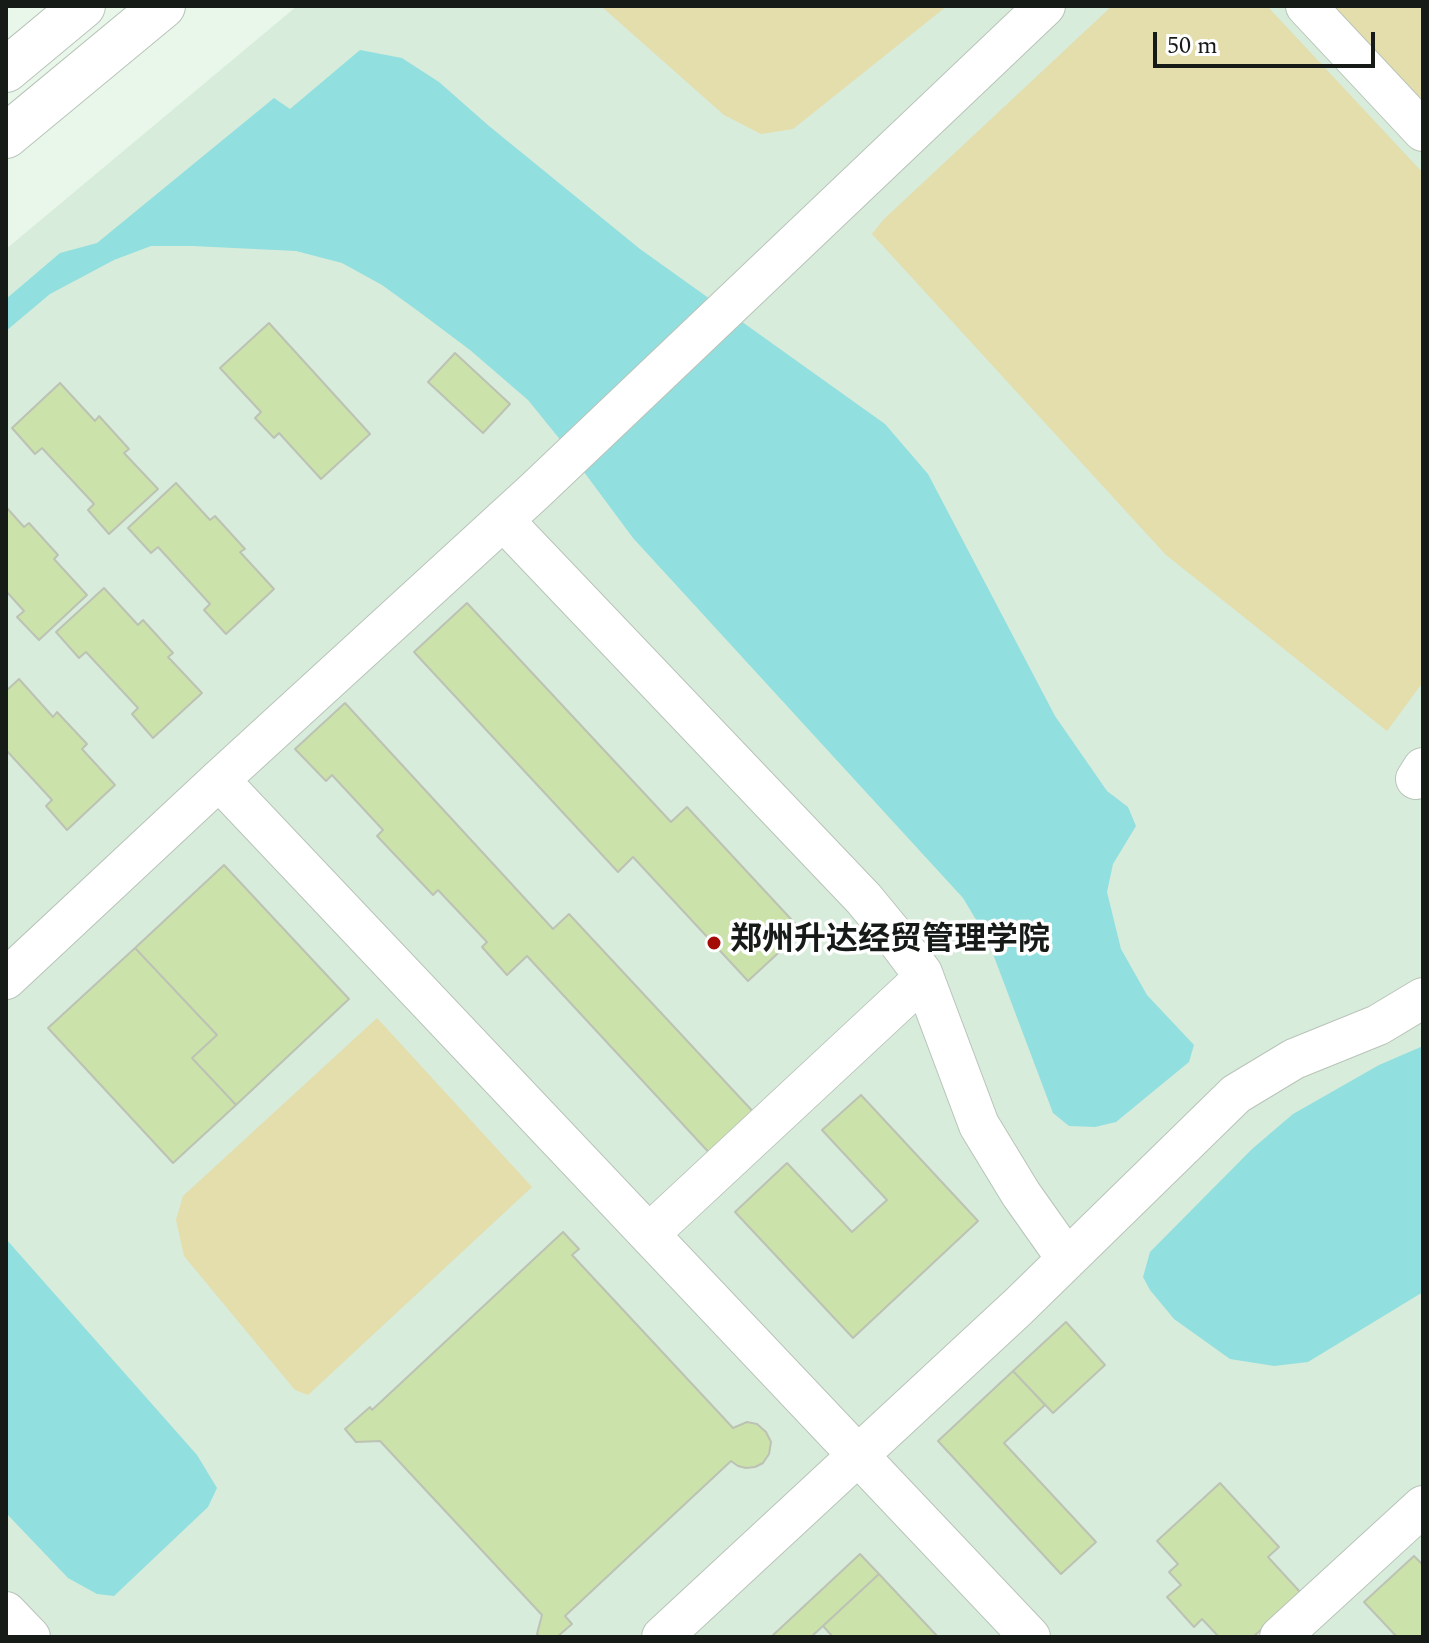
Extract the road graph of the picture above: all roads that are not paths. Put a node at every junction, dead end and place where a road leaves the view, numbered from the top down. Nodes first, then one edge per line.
1 (83, 6) edge
2 (163, 6) edge
3 (1045, 6) edge
4 (1306, 6) edge
5 (6, 70) edge
6 (1423, 131) edge
7 (6, 136) edge
8 (503, 520) junction
9 (219, 780) junction
10 (924, 978) junction
11 (6, 979) edge
12 (1423, 998) edge
13 (649, 1234) junction
14 (1067, 1259) junction
15 (858, 1455) junction
16 (1423, 1506) edge
17 (6, 1612) edge
18 (30, 1637) edge
19 (662, 1637) edge
20 (1030, 1637) edge
21 (1280, 1637) edge

1 - 5 main road
2 - 7 main road
3 - 8 lane
4 - 6 lane
8 - 9 lane
8 - 10 lane
9 - 11 lane
9 - 13 lane
10 - 13 lane
10 - 14 lane
12 - 14 lane
13 - 15 lane
14 - 15 lane
15 - 19 lane
15 - 20 lane
16 - 21 lane
17 - 18 lane

